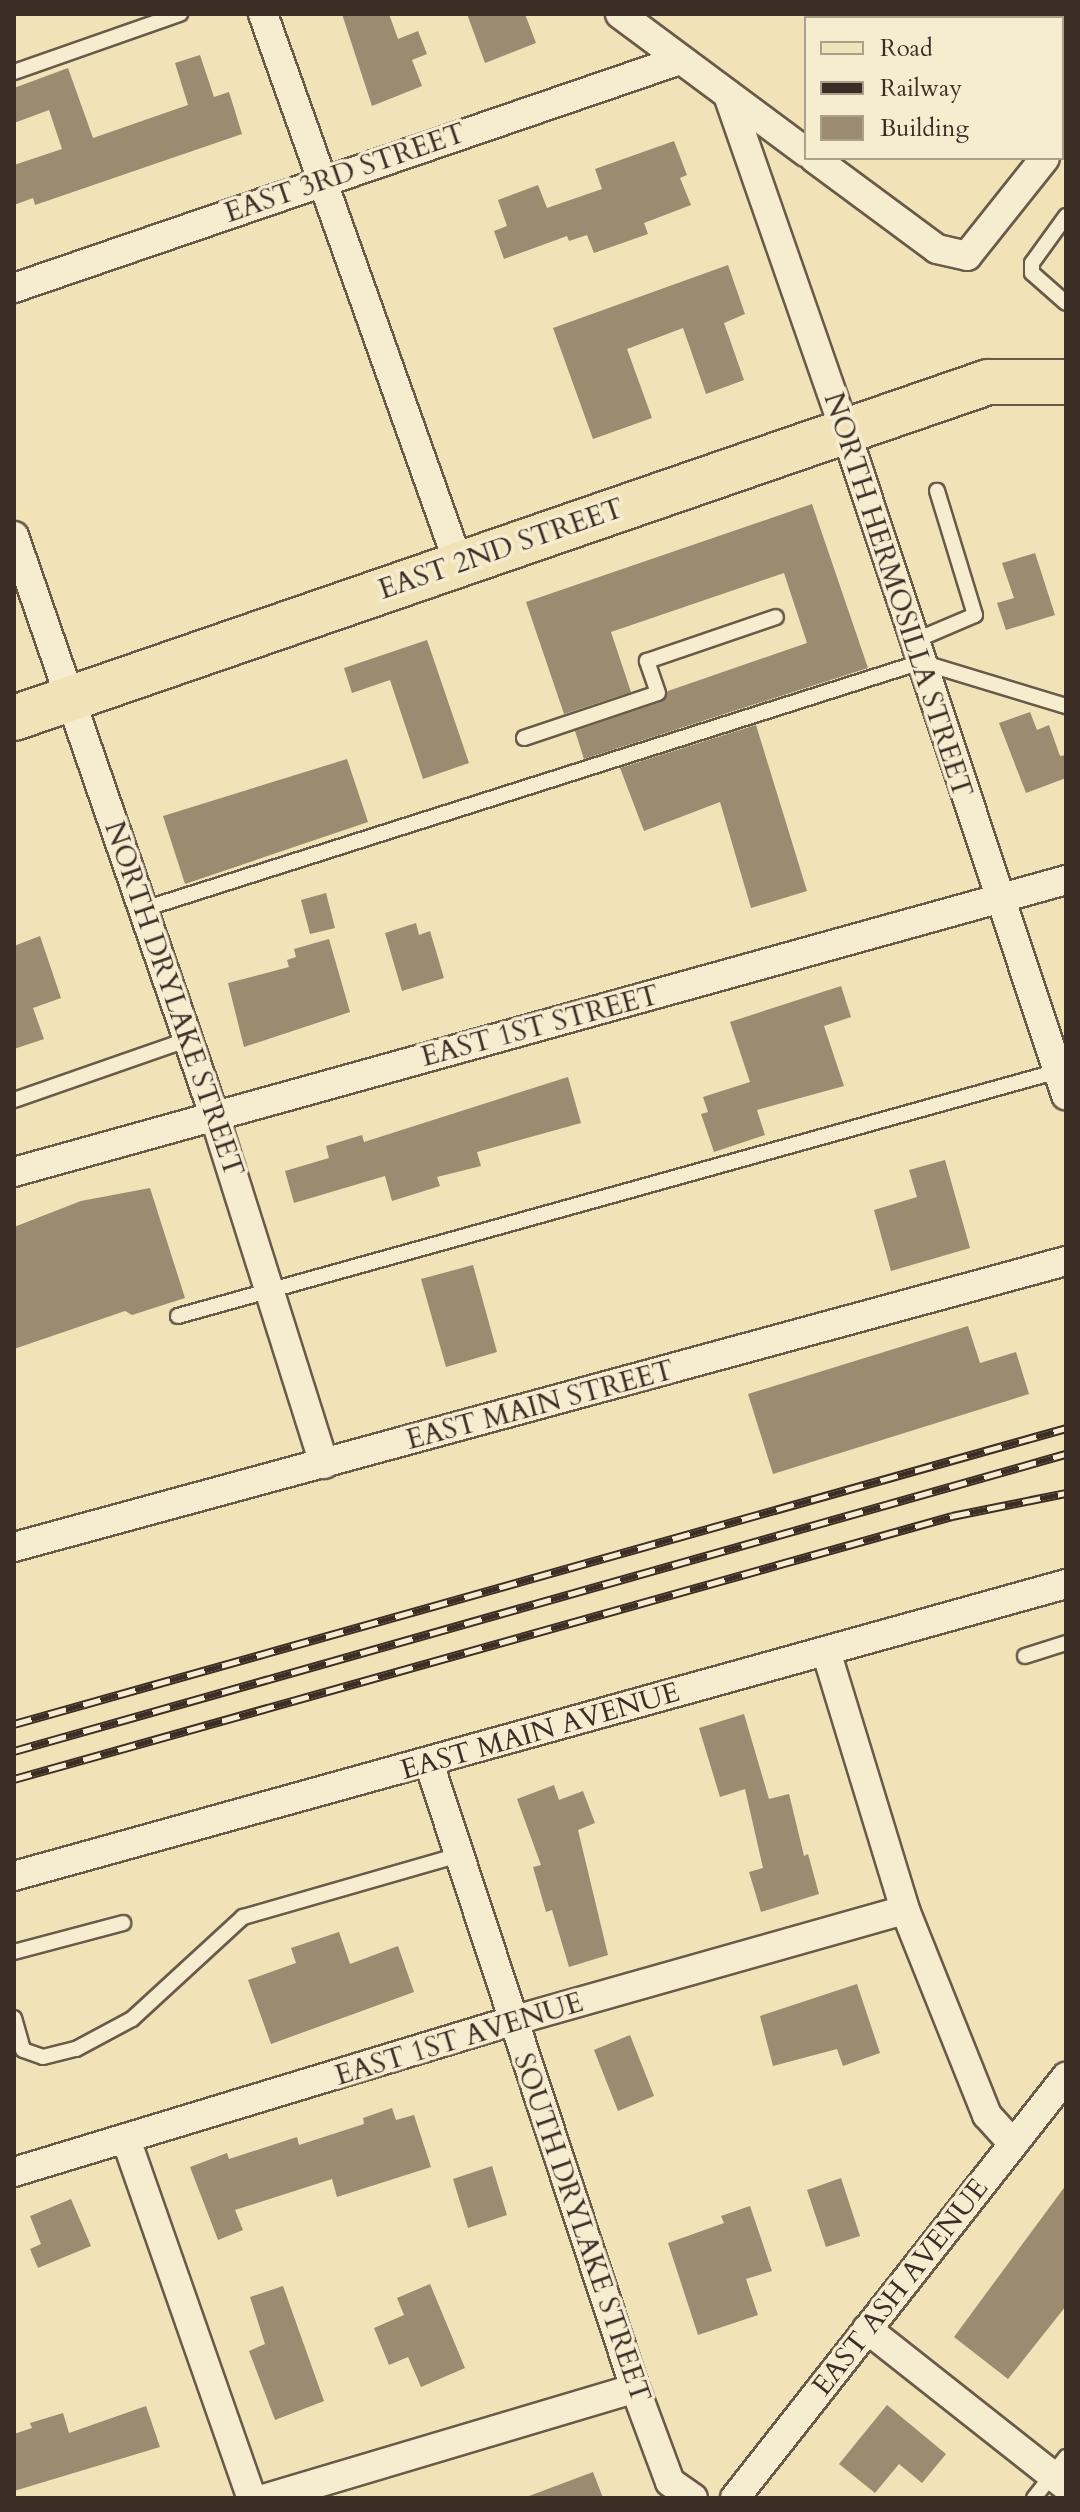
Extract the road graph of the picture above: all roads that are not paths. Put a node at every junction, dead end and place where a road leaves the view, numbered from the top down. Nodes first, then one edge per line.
1 (180, 14) edge
2 (263, 14) edge
3 (620, 14) edge
4 (677, 61) junction
5 (14, 72) edge
6 (728, 95) junction
7 (804, 151) edge
8 (817, 160) edge
9 (1043, 160) edge
10 (321, 180) junction
11 (1066, 216) edge
12 (14, 288) edge
13 (1066, 303) edge
14 (1066, 382) edge
15 (846, 433) junction
16 (937, 491) dead end
17 (14, 536) edge
18 (458, 562) junction
19 (776, 617) dead end
20 (918, 652) junction
21 (73, 699) junction
22 (1066, 706) edge
23 (14, 718) edge
24 (524, 738) dead end
25 (1066, 880) edge
26 (999, 900) junction
27 (144, 909) junction
28 (189, 1039) junction
29 (1063, 1078) edge
30 (14, 1100) edge
31 (214, 1115) junction
32 (14, 1172) edge
33 (1066, 1261) edge
34 (269, 1290) junction
35 (178, 1316) dead end
36 (324, 1464) junction
37 (14, 1547) edge
38 (1066, 1584) edge
39 (1066, 1643) edge
40 (826, 1651) junction
41 (1025, 1656) dead end
42 (429, 1763) junction
43 (459, 1855) junction
44 (14, 1876) edge
45 (905, 1910) junction
46 (123, 1923) dead end
47 (14, 1952) edge
48 (14, 2018) edge
49 (512, 2021) junction
50 (18, 2052) edge
51 (1066, 2077) edge
52 (127, 2142) junction
53 (1013, 2144) junction
54 (14, 2172) edge
55 (867, 2329) junction
56 (635, 2388) junction
57 (1061, 2473) edge
58 (252, 2498) edge
59 (267, 2498) edge
60 (693, 2498) edge
61 (735, 2498) edge
62 (1034, 2498) edge

1 - 5 lane
2 - 10 street
3 - 4 street
4 - 6 street
4 - 10 street, EAST 3RD STREET
6 - 7 street
6 - 15 street, NORTH HERMOSILLA STREET
8 - 9 street
10 - 12 street, EAST 3RD STREET
10 - 18 street
11 - 13 lane
14 - 15 main road, EAST 2ND STREET
15 - 18 main road, EAST 2ND STREET
15 - 20 street, NORTH HERMOSILLA STREET
16 - 20 lane
17 - 21 street, NORTH DRYLAKE STREET
18 - 21 main road, EAST 2ND STREET
19 - 24 lane
20 - 22 lane
20 - 26 street, NORTH HERMOSILLA STREET
20 - 27 lane
21 - 23 main road, EAST 2ND STREET
21 - 27 street, NORTH DRYLAKE STREET
25 - 26 street, EAST 1ST STREET
26 - 29 street, NORTH HERMOSILLA STREET
26 - 31 street, EAST 1ST STREET
27 - 28 street, NORTH DRYLAKE STREET
28 - 30 lane
28 - 31 street, NORTH DRYLAKE STREET
29 - 34 lane
31 - 32 street, EAST 1ST STREET
31 - 34 street, NORTH DRYLAKE STREET
33 - 36 street, EAST MAIN STREET
34 - 35 lane
34 - 36 street, NORTH DRYLAKE STREET
36 - 37 street, EAST MAIN STREET
38 - 40 street, EAST MAIN AVENUE
39 - 41 lane
40 - 42 street, EAST MAIN AVENUE
40 - 45 street
42 - 43 street, SOUTH DRYLAKE STREET
42 - 44 street, EAST MAIN AVENUE
43 - 49 street, SOUTH DRYLAKE STREET
43 - 50 lane
45 - 49 street, EAST 1ST AVENUE
45 - 53 street
46 - 47 lane
48 - 50 lane
49 - 52 street, EAST 1ST AVENUE
49 - 56 street, SOUTH DRYLAKE STREET
51 - 53 street, EAST ASH AVENUE
52 - 54 street, EAST 1ST AVENUE
52 - 58 street
53 - 55 street, EAST ASH AVENUE
55 - 57 street
55 - 61 street, EAST ASH AVENUE
56 - 59 street
56 - 60 street, SOUTH DRYLAKE STREET
57 - 62 lane

